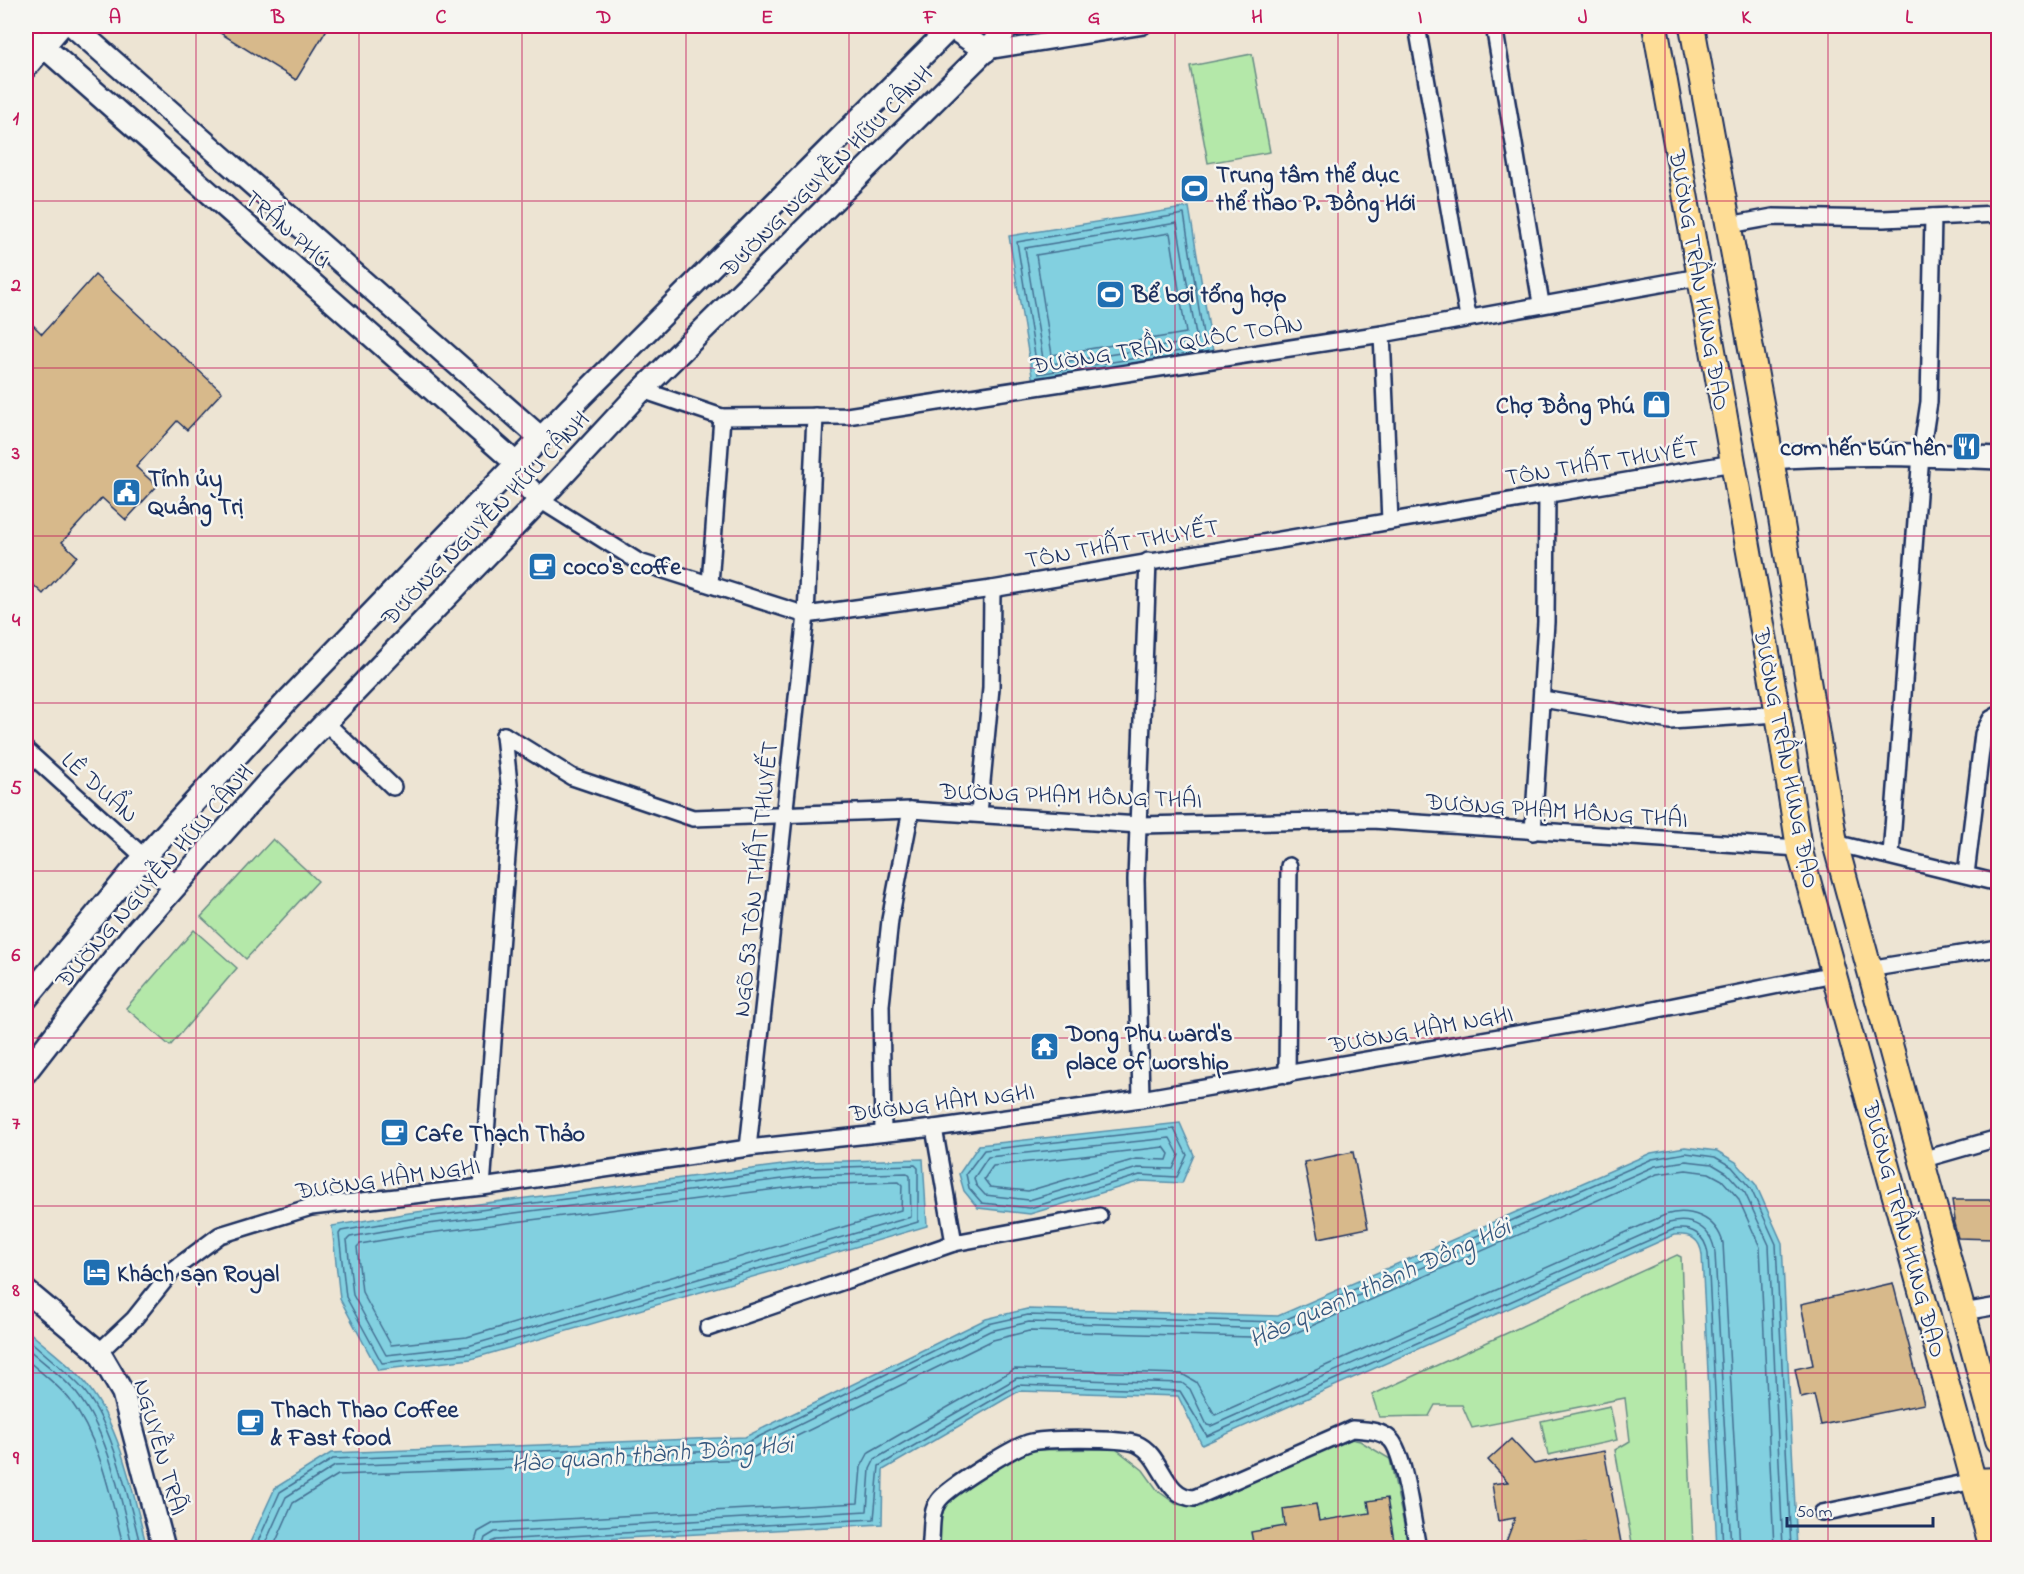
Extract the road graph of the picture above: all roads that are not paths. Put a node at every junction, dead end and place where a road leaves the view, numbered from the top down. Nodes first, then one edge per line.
1 (61, 26) edge
2 (73, 26) edge
3 (951, 26) edge
4 (1010, 26) edge
5 (1103, 26) edge
6 (1417, 26) edge
7 (1494, 26) edge
8 (1655, 26) edge
9 (1692, 26) edge
10 (1136, 27) edge
11 (26, 30) edge
12 (43, 46) junction
13 (986, 51) junction
14 (26, 68) edge
15 (1998, 214) edge
16 (1933, 217) junction
17 (1729, 225) junction
18 (1699, 277) junction
19 (1540, 303) junction
20 (1468, 317) junction
21 (1382, 334) junction
22 (642, 390) junction
23 (816, 416) junction
24 (722, 417) junction
25 (542, 439) junction
26 (1921, 454) junction
27 (1771, 458) junction
28 (1998, 458) edge
29 (1733, 463) junction
30 (515, 468) junction
31 (1547, 494) junction
32 (540, 500) junction
33 (1390, 521) junction
34 (1148, 561) junction
35 (710, 584) junction
36 (992, 589) junction
37 (806, 615) junction
38 (1543, 699) junction
39 (1778, 714) junction
40 (1998, 715) edge
41 (325, 722) junction
42 (26, 750) edge
43 (393, 787) dead end
44 (911, 810) junction
45 (979, 813) junction
46 (785, 815) junction
47 (1139, 825) junction
48 (1533, 832) junction
49 (1835, 843) junction
50 (1799, 848) junction
51 (1891, 855) junction
52 (144, 856) junction
53 (1289, 867) dead end
54 (1966, 874) junction
55 (1998, 882) edge
56 (174, 886) junction
57 (1998, 948) edge
58 (1868, 969) junction
59 (1834, 974) junction
60 (26, 999) edge
61 (26, 1072) edge
62 (1287, 1075) junction
63 (1141, 1100) junction
64 (934, 1128) junction
65 (883, 1132) junction
66 (1998, 1138) edge
67 (748, 1148) junction
68 (1921, 1160) junction
69 (482, 1187) junction
70 (1099, 1216) dead end
71 (954, 1244) junction
72 (26, 1291) edge
73 (1998, 1306) edge
74 (1963, 1312) junction
75 (708, 1328) dead end
76 (99, 1352) junction
77 (1998, 1440) edge
78 (1998, 1480) edge
79 (1974, 1481) junction
80 (1822, 1513) dead end
81 (164, 1548) edge
82 (930, 1548) edge
83 (1418, 1548) edge
84 (1992, 1548) edge

1 - 12 main road
2 - 25 main road, TRẦN PHÚ
3 - 13 main road
3 - 25 main road, ĐƯỜNG NGUYỄN HỮU CẢNH
4 - 13 main road, ĐƯỜNG NGUYỄN HỮU CẢNH
5 - 10 street
6 - 20 street
7 - 19 street
8 - 18 main road, ĐƯỜNG TRẦN HƯNG ĐẠO
9 - 17 main road, ĐƯỜNG TRẦN HƯNG ĐẠO
10 - 13 street
11 - 12 main road, TRẦN PHÚ
12 - 14 main road
12 - 30 main road, TRẦN PHÚ
13 - 22 main road, ĐƯỜNG NGUYỄN HỮU CẢNH
15 - 16 street
16 - 17 street
16 - 26 street
17 - 27 main road, ĐƯỜNG TRẦN HƯNG ĐẠO
18 - 19 street, ĐƯỜNG TRẦN QUỐC TOẢN
18 - 29 main road, ĐƯỜNG TRẦN HƯNG ĐẠO
19 - 20 street, ĐƯỜNG TRẦN QUỐC TOẢN
20 - 21 street, ĐƯỜNG TRẦN QUỐC TOẢN
21 - 23 street, ĐƯỜNG TRẦN QUỐC TOẢN
21 - 33 street
22 - 24 street, ĐƯỜNG TRẦN QUỐC TOẢN
22 - 32 main road, ĐƯỜNG NGUYỄN HỮU CẢNH
23 - 24 street, ĐƯỜNG TRẦN QUỐC TOẢN
23 - 37 street, NGÕ 53 TÔN THẤT THUYẾT
24 - 35 street
25 - 30 main road, ĐƯỜNG NGUYỄN HỮU CẢNH
26 - 27 main road
26 - 28 main road
26 - 51 street
27 - 29 main road
27 - 49 main road, ĐƯỜNG TRẦN HƯNG ĐẠO
29 - 31 street, TÔN THẤT THUYẾT
29 - 39 main road, ĐƯỜNG TRẦN HƯNG ĐẠO
30 - 32 main road, TRẦN PHÚ
30 - 52 main road, ĐƯỜNG NGUYỄN HỮU CẢNH
31 - 33 street, TÔN THẤT THUYẾT
31 - 38 street
32 - 35 street, TÔN THẤT THUYẾT
32 - 41 main road, ĐƯỜNG NGUYỄN HỮU CẢNH
33 - 34 street, TÔN THẤT THUYẾT
34 - 36 street, TÔN THẤT THUYẾT
34 - 47 street
35 - 37 street, TÔN THẤT THUYẾT
36 - 37 street, TÔN THẤT THUYẾT
36 - 45 street
37 - 46 street, NGÕ 53 TÔN THẤT THUYẾT
38 - 39 street
38 - 48 street
39 - 50 main road, ĐƯỜNG TRẦN HƯNG ĐẠO
40 - 54 street
41 - 43 street
41 - 56 main road, ĐƯỜNG NGUYỄN HỮU CẢNH
42 - 52 street, LÊ DUẨN
44 - 45 street, ĐƯỜNG PHẠM HỒNG THÁI
44 - 46 street, ĐƯỜNG PHẠM HỒNG THÁI
44 - 65 street
45 - 47 street, ĐƯỜNG PHẠM HỒNG THÁI
46 - 67 street, NGÕ 53 TÔN THẤT THUYẾT
46 - 69 street, ĐƯỜNG PHẠM HỒNG THÁI
47 - 48 street, ĐƯỜNG PHẠM HỒNG THÁI
47 - 63 street
48 - 50 street, ĐƯỜNG PHẠM HỒNG THÁI
49 - 51 street
49 - 58 main road, ĐƯỜNG TRẦN HƯNG ĐẠO
50 - 59 main road, ĐƯỜNG TRẦN HƯNG ĐẠO
51 - 54 street
52 - 56 main road
52 - 60 main road, ĐƯỜNG NGUYỄN HỮU CẢNH
53 - 62 street
54 - 55 street
56 - 61 main road, ĐƯỜNG NGUYỄN HỮU CẢNH
57 - 58 street
58 - 59 main road
58 - 68 main road, ĐƯỜNG TRẦN HƯNG ĐẠO
59 - 62 street, ĐƯỜNG HÀM NGHI
59 - 79 main road, ĐƯỜNG TRẦN HƯNG ĐẠO
62 - 63 street, ĐƯỜNG HÀM NGHI
63 - 64 street, ĐƯỜNG HÀM NGHI
64 - 65 street, ĐƯỜNG HÀM NGHI
64 - 71 street
65 - 67 street, ĐƯỜNG HÀM NGHI
66 - 68 street
67 - 69 street, ĐƯỜNG HÀM NGHI
68 - 74 main road, ĐƯỜNG TRẦN HƯNG ĐẠO
69 - 76 street, ĐƯỜNG HÀM NGHI
70 - 71 street
71 - 75 street
72 - 76 main road, NGUYỄN TRÃI
73 - 74 street
74 - 77 main road, ĐƯỜNG TRẦN HƯNG ĐẠO
76 - 81 main road, NGUYỄN TRÃI
78 - 79 main road
79 - 80 street
79 - 84 main road, ĐƯỜNG TRẦN HƯNG ĐẠO
82 - 83 street

